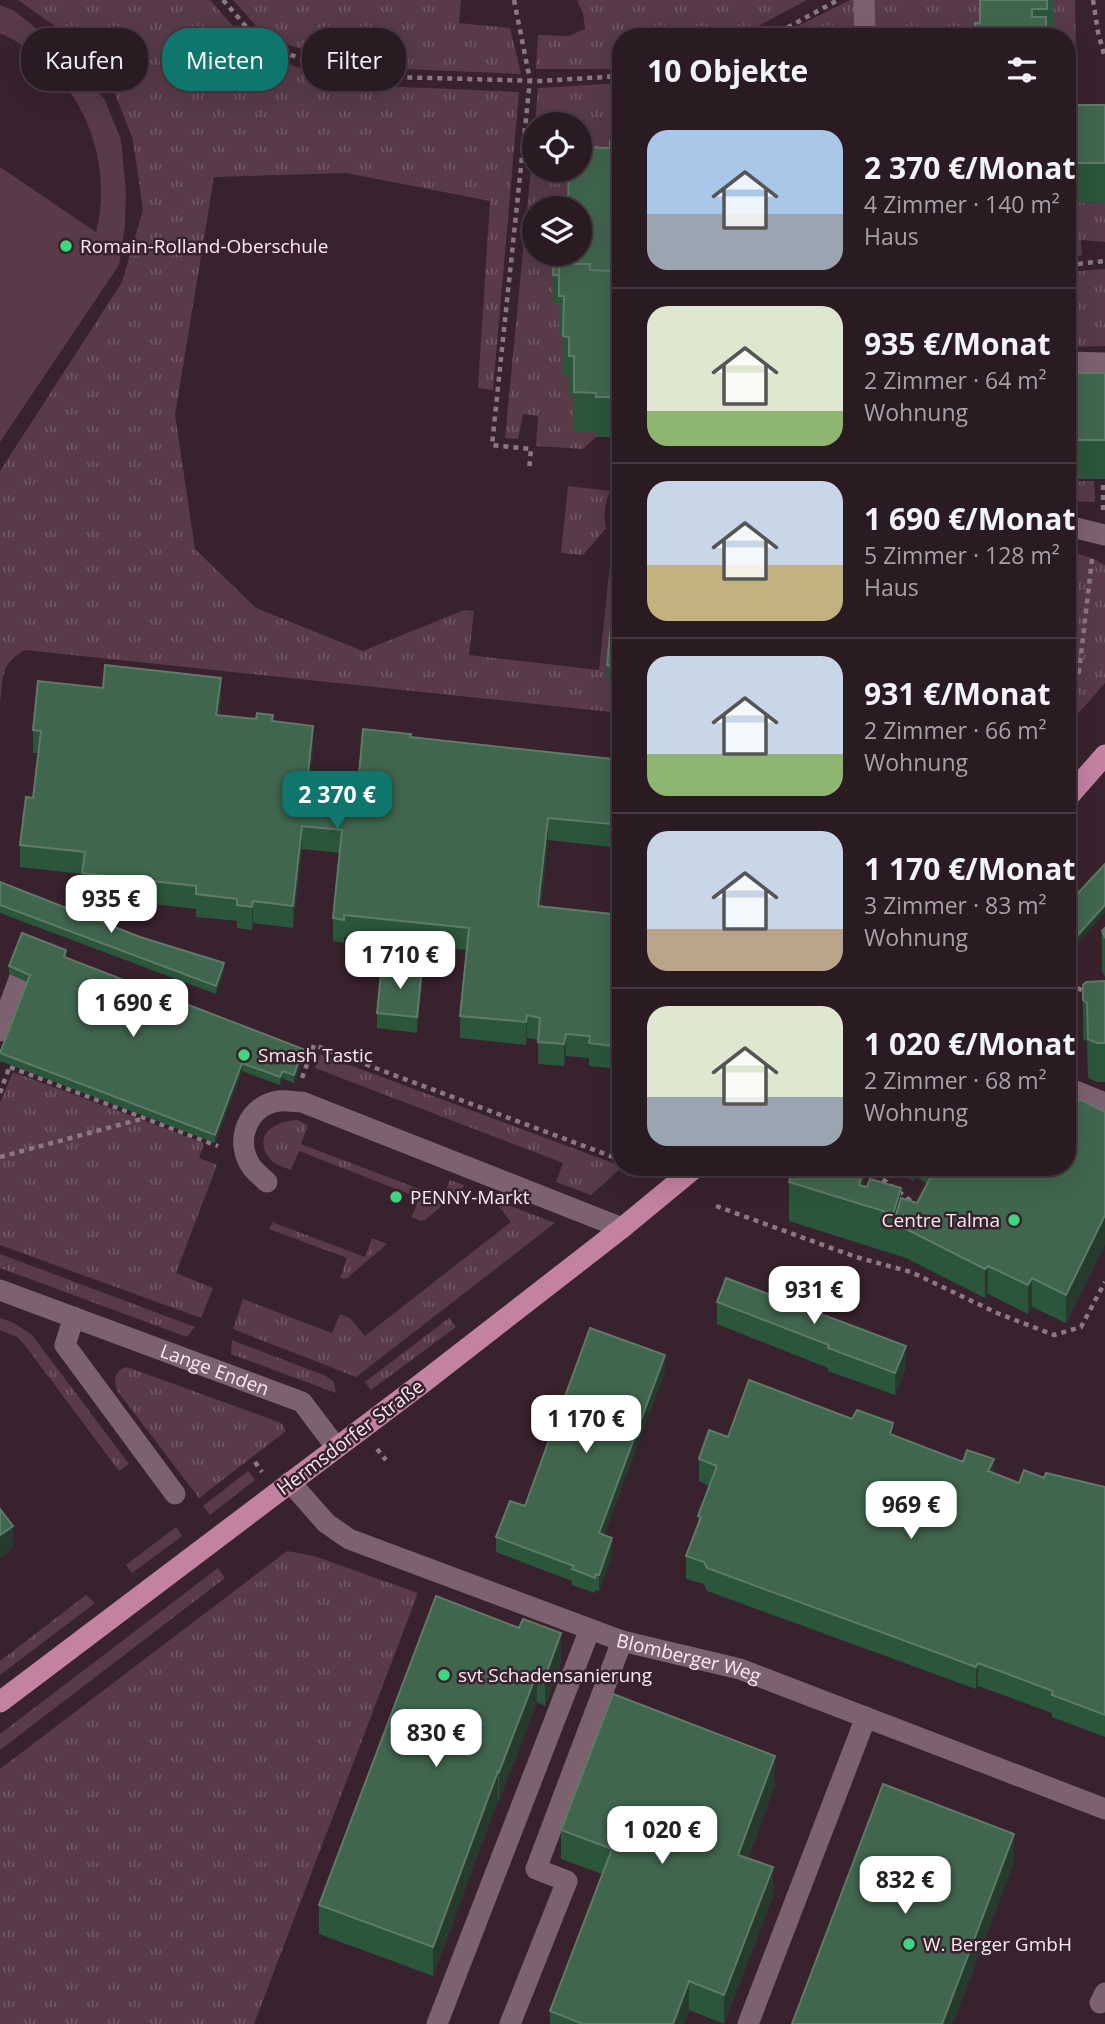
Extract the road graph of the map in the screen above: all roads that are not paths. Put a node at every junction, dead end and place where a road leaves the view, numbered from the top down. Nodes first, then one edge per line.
1 (864, 0) edge
2 (865, 28) edge
3 (1076, 362) edge
4 (1105, 363) edge
5 (1076, 530) edge
6 (1099, 543) edge
7 (1105, 755) edge
8 (1076, 788) edge
9 (19, 979) edge
10 (0, 1031) edge
11 (1076, 1091) edge
12 (1105, 1102) edge
13 (685, 1176) edge
14 (267, 1182) dead end
15 (622, 1228) junction
16 (0, 1290) edge
17 (74, 1317) junction
18 (336, 1447) junction
19 (289, 1482) junction
20 (175, 1494) dead end
21 (590, 1629) junction
22 (622, 1641) junction
23 (0, 1702) edge
24 (866, 1717) junction
25 (1105, 1809) edge
26 (437, 2024) edge
27 (510, 2024) edge
28 (748, 2024) edge

1 - 2 street
3 - 4 street
5 - 6 street
7 - 8 main road
9 - 10 street
11 - 12 street
13 - 15 main road, Hermsdorfer Straße
14 - 15 street
15 - 18 main road, Hermsdorfer Straße
16 - 17 street, Lange Enden
17 - 18 street, Lange Enden
17 - 20 street
18 - 19 main road, Hermsdorfer Straße
19 - 21 street, Blomberger Weg
19 - 23 main road, Hermsdorfer Straße
21 - 22 street, Blomberger Weg
21 - 26 street
22 - 24 street, Blomberger Weg
22 - 27 street
24 - 25 street, Blomberger Weg
24 - 28 street

